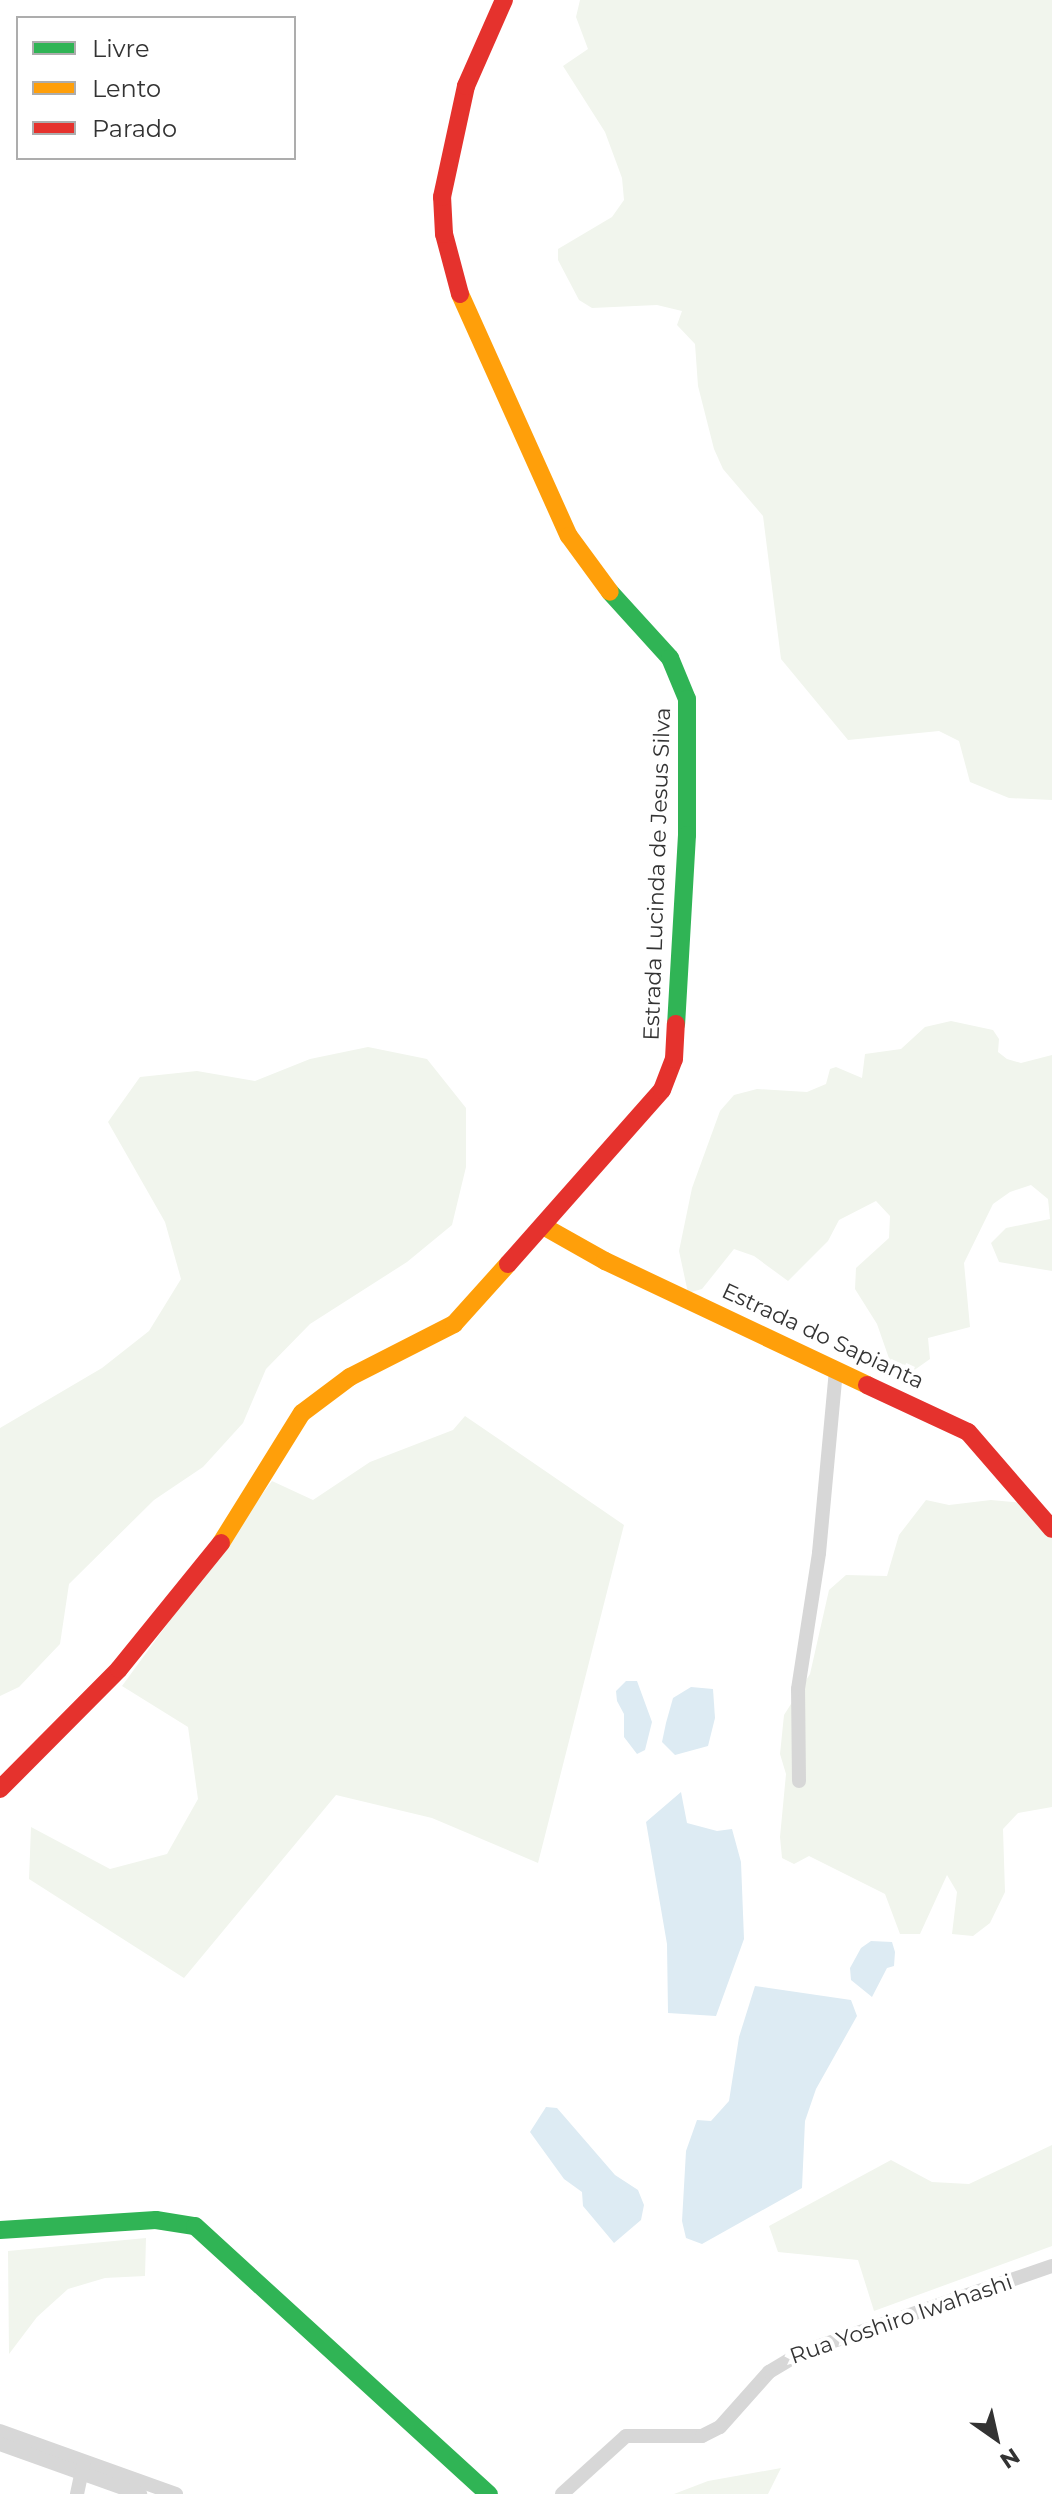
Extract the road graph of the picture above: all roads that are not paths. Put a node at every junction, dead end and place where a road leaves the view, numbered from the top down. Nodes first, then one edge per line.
1 (504, 0) edge
2 (543, 1226) junction
3 (836, 1369) junction
4 (1052, 1529) edge
5 (799, 1781) dead end
6 (0, 1789) edge
7 (0, 2230) edge
8 (1052, 2266) edge
9 (0, 2431) edge
10 (0, 2444) edge
11 (83, 2467) junction
12 (77, 2494) edge
13 (140, 2494) edge
14 (176, 2494) edge
15 (489, 2494) edge
16 (562, 2494) edge

1 - 2 main road, Estrada Lucinda de Jesus Silva
2 - 3 main road, Estrada do Sapianta
2 - 6 main road, Estrada Lucinda de Jesus Silva
3 - 4 main road, Estrada do Sapianta
3 - 5 street
7 - 15 main road
8 - 16 street, Rua Yoshiro Iwahashi
9 - 11 street
10 - 11 street
11 - 12 street
11 - 13 street
11 - 14 street

